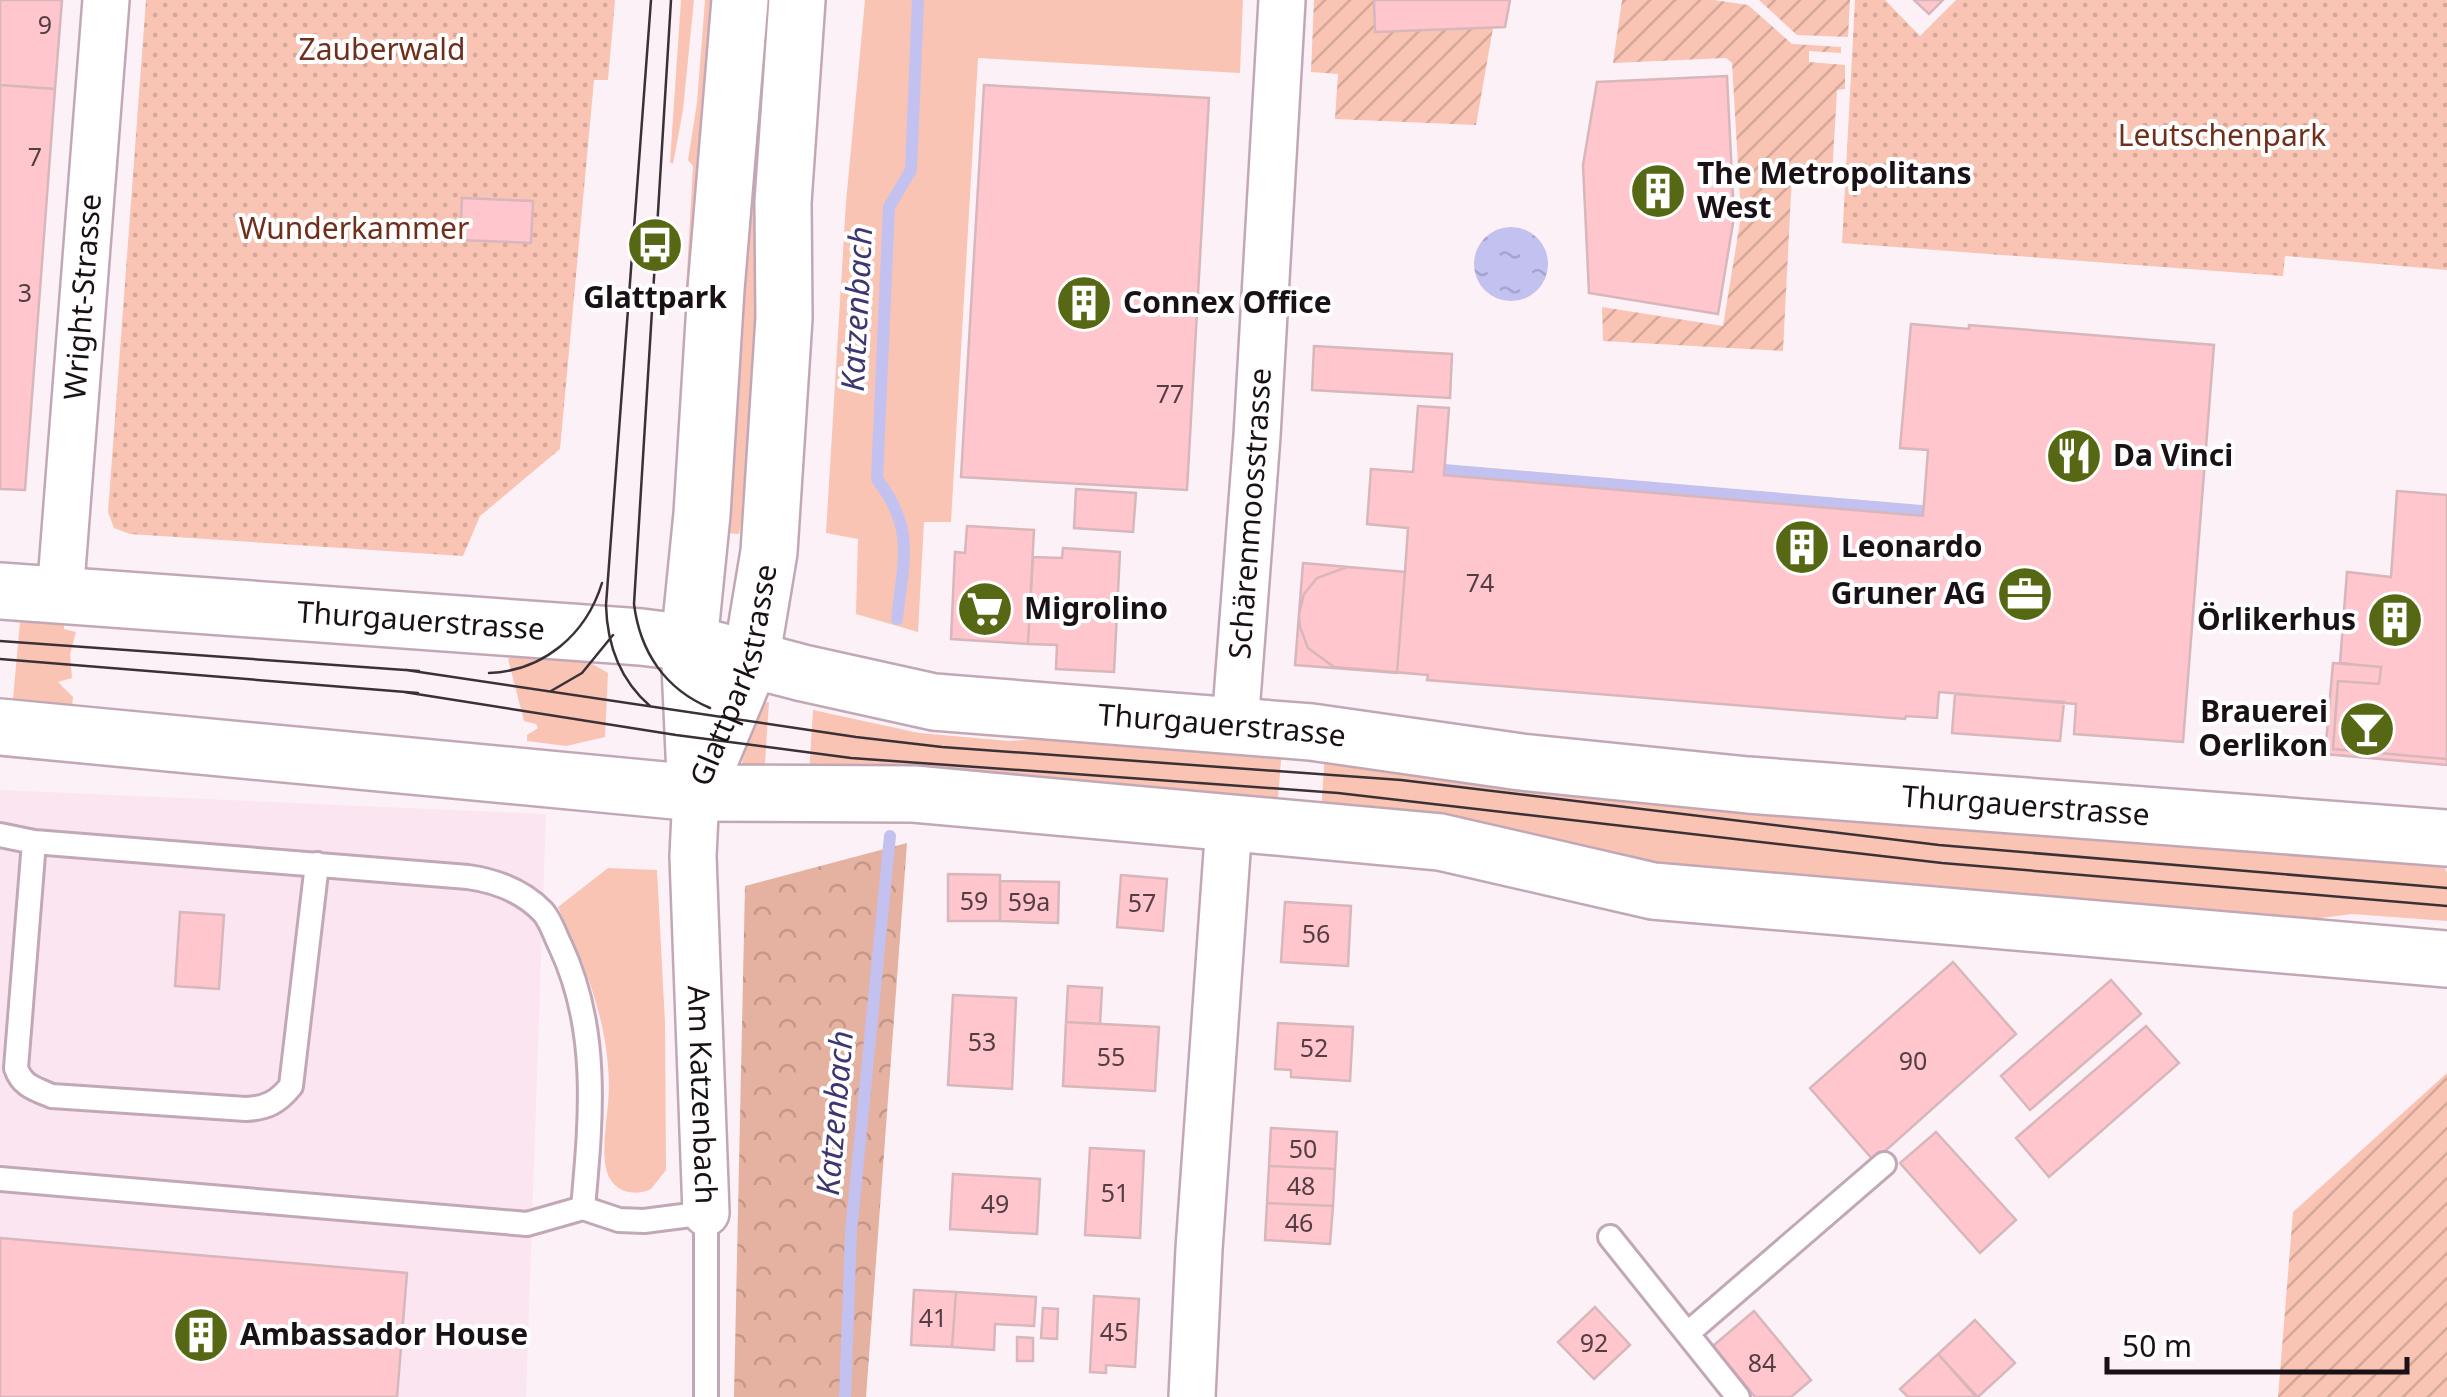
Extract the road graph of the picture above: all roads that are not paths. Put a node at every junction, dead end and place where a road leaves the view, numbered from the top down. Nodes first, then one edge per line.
1 (106, 0) edge
2 (740, 0) edge
3 (798, 0) edge
4 (1282, 0) edge
5 (0, 591) edge
6 (60, 596) junction
7 (689, 643) junction
8 (750, 660) junction
9 (1235, 724) junction
10 (0, 728) edge
11 (696, 793) junction
12 (1229, 824) junction
13 (0, 835) edge
14 (2447, 838) edge
15 (34, 842) junction
16 (317, 864) junction
17 (2435, 954) edge
18 (1884, 1164) dead end
19 (0, 1180) edge
20 (584, 1208) junction
21 (706, 1213) junction
22 (1610, 1237) dead end
23 (1688, 1334) junction
24 (706, 1397) edge
25 (1192, 1397) edge
26 (1738, 1397) edge

1 - 6 street, Wright-Strasse
2 - 7 main road, Glattparkstrasse
3 - 8 main road, Glattparkstrasse
4 - 9 street, Schärenmoosstrasse
5 - 6 main road, Thurgauerstrasse
6 - 7 main road, Thurgauerstrasse
7 - 8 main road, Thurgauerstrasse
7 - 11 main road, Glattparkstrasse
8 - 9 main road, Thurgauerstrasse
8 - 11 main road, Glattparkstrasse
9 - 14 main road, Thurgauerstrasse
10 - 11 main road
11 - 12 main road
11 - 21 street, Am Katzenbach
12 - 17 main road
12 - 25 street
13 - 15 lane
15 - 16 lane
15 - 16 lane
16 - 20 lane
18 - 23 lane
19 - 20 lane
20 - 21 lane
21 - 24 lane, Am Katzenbach
22 - 23 lane
23 - 26 lane

